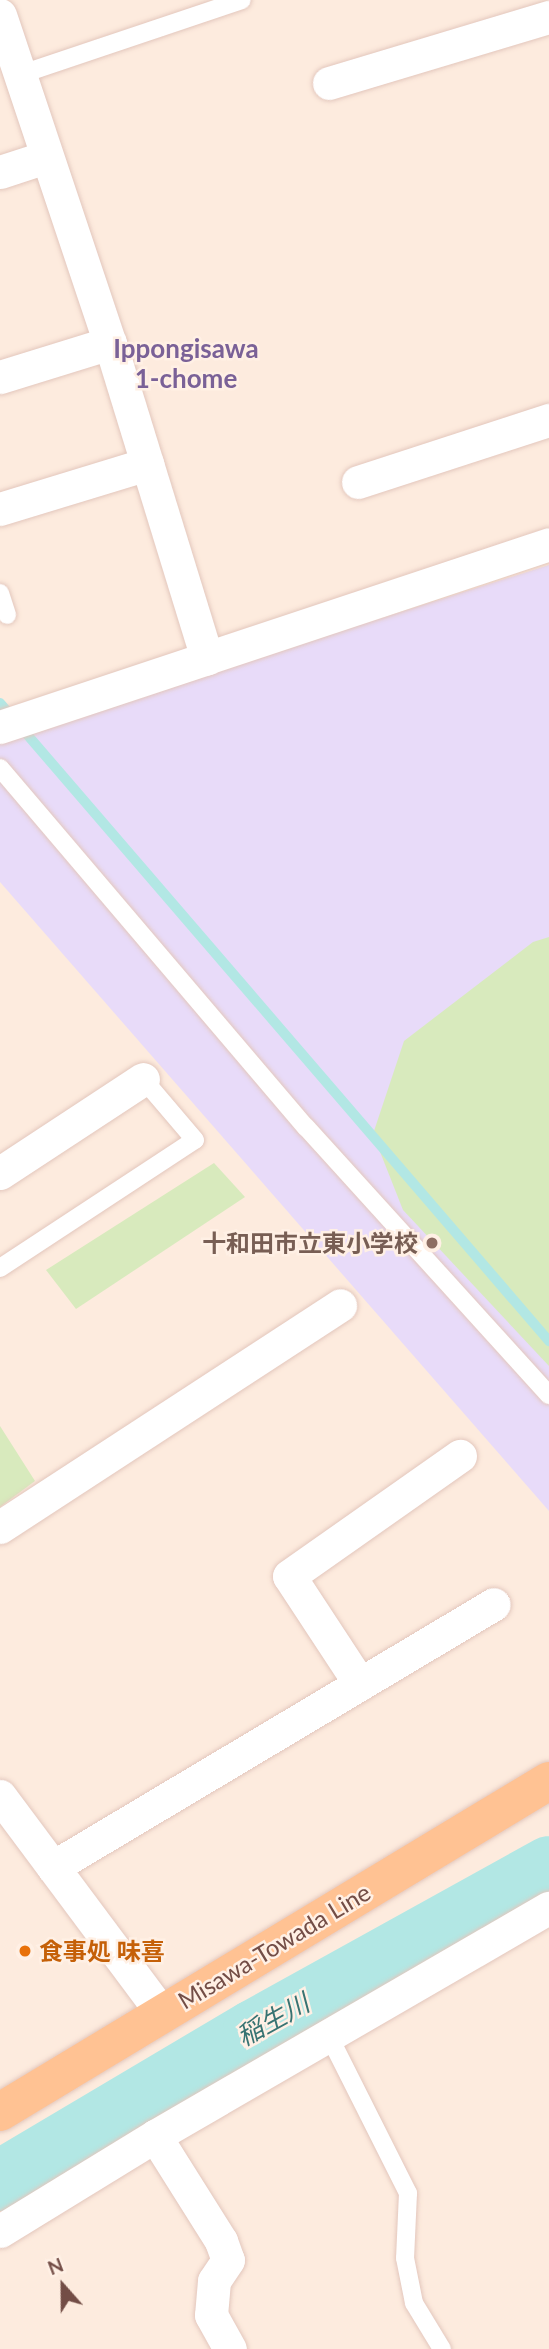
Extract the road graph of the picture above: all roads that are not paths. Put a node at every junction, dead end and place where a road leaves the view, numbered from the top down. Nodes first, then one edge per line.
1 (242, 0) edge
2 (0, 15) edge
3 (549, 17) edge
4 (19, 75) junction
5 (329, 83) dead end
6 (46, 157) junction
7 (0, 172) edge
8 (110, 342) junction
9 (0, 377) edge
10 (549, 419) edge
11 (147, 464) junction
12 (358, 482) dead end
13 (0, 509) edge
14 (549, 544) edge
15 (0, 593) edge
16 (7, 615) dead end
17 (207, 658) junction
18 (0, 727) edge
19 (0, 768) edge
20 (143, 1079) joint
21 (0, 1173) edge
22 (0, 1268) edge
23 (340, 1305) dead end
24 (549, 1395) edge
25 (460, 1457) dead end
26 (0, 1527) edge
27 (494, 1604) dead end
28 (360, 1684) junction
29 (549, 1781) edge
30 (0, 1796) edge
31 (53, 1867) junction
32 (549, 1908) edge
33 (162, 2013) junction
34 (328, 2036) junction
35 (0, 2112) edge
36 (155, 2136) junction
37 (0, 2231) edge
38 (230, 2349) edge
39 (442, 2349) edge

1 - 4 lane
2 - 4 street
3 - 5 street
4 - 6 street
6 - 7 street
6 - 8 street
8 - 9 street
8 - 11 street
10 - 12 street
11 - 13 street
11 - 17 street
14 - 17 street
15 - 16 lane
17 - 18 street
19 - 24 lane
20 - 21 street
20 - 22 lane
23 - 26 street
25 - 28 street
27 - 28 street
28 - 31 street
29 - 33 main road, Misawa-Towada Line
30 - 31 street
31 - 33 street
32 - 34 street
33 - 35 main road, Misawa-Towada Line
34 - 36 street
34 - 39 lane
36 - 37 street
36 - 38 street

